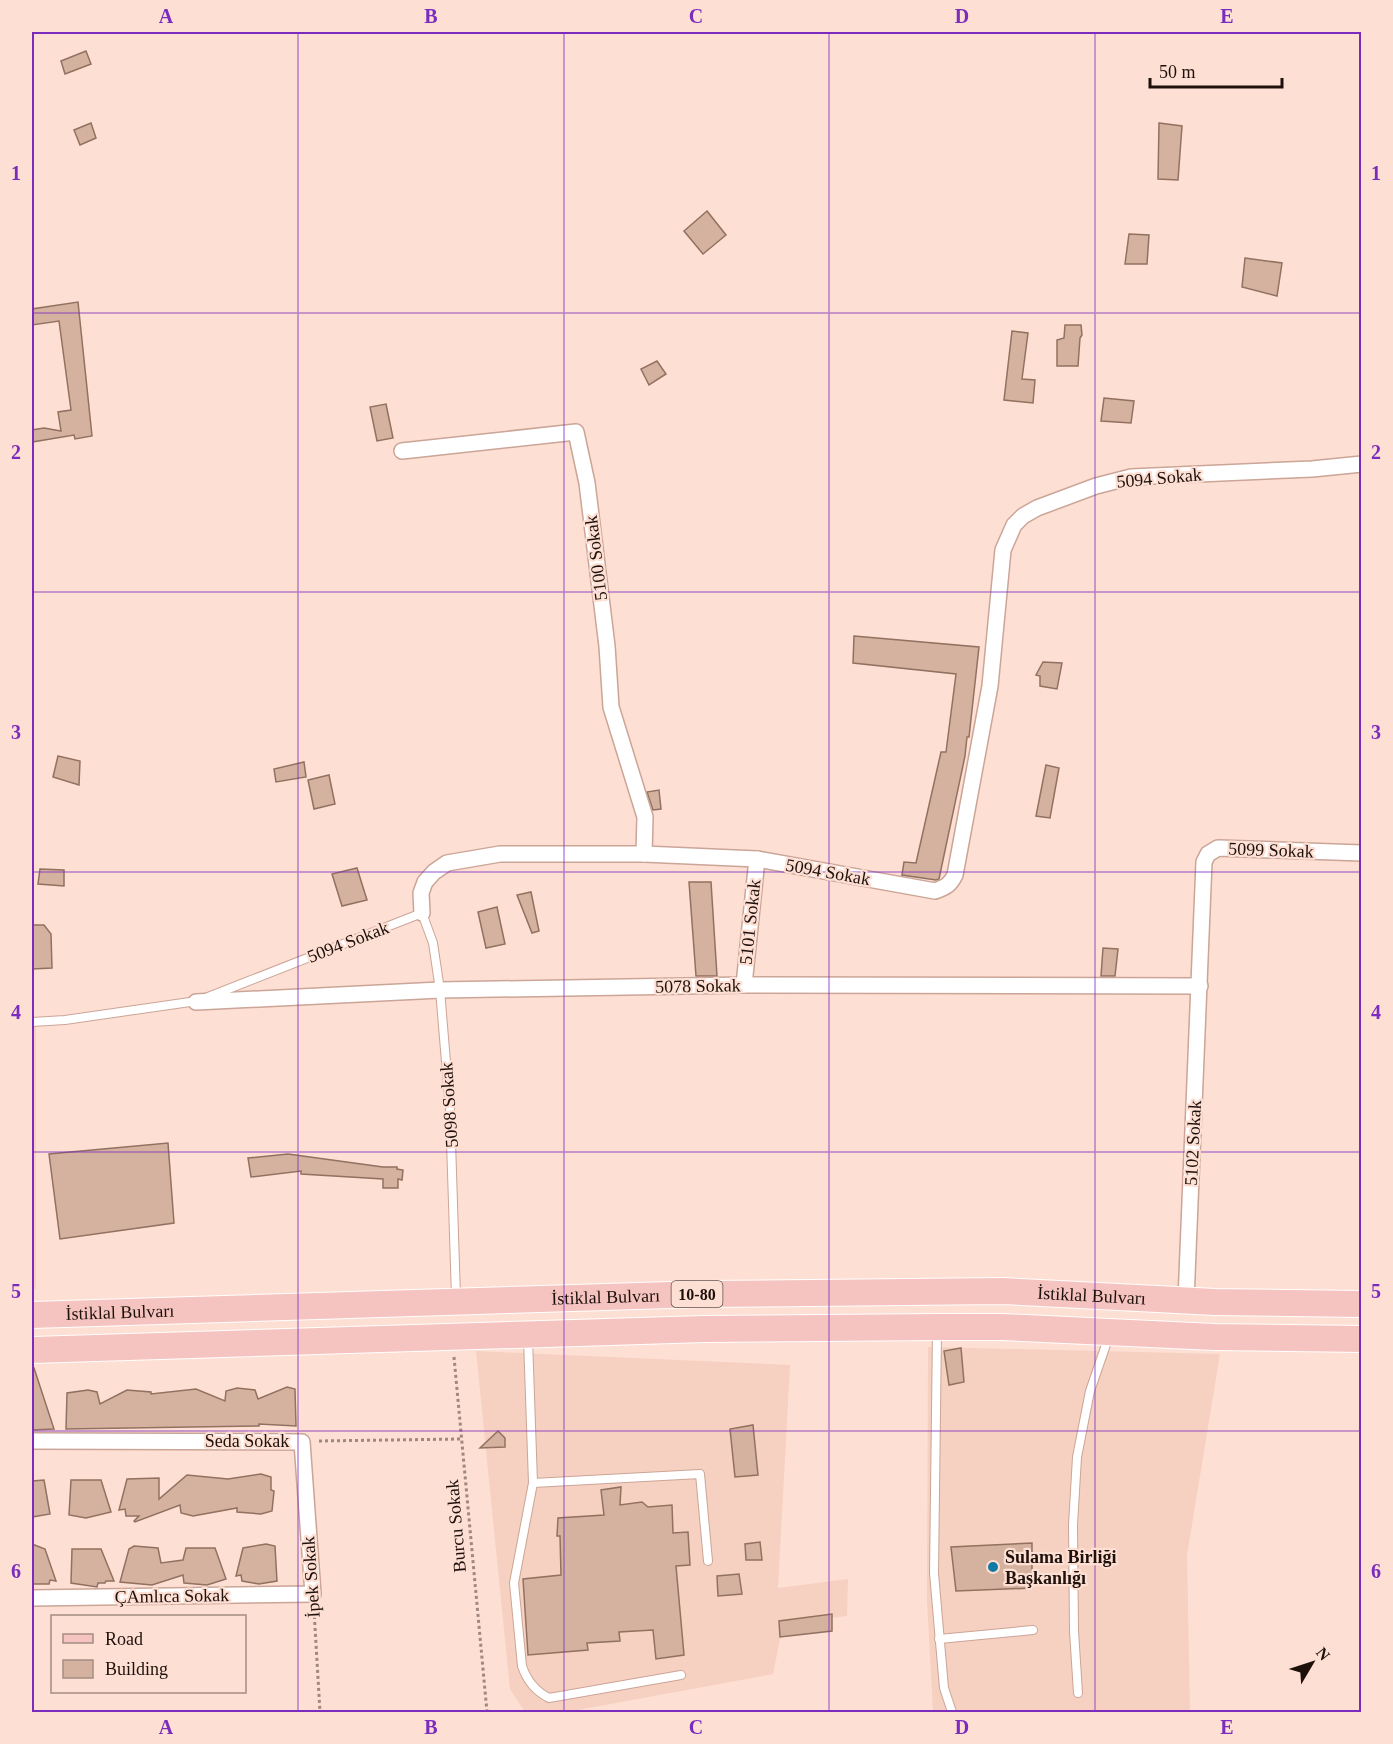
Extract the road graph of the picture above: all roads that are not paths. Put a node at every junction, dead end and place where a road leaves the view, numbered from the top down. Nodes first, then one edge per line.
1 (402, 452) dead end
2 (1362, 464) edge
3 (1362, 853) edge
4 (644, 854) junction
5 (757, 859) junction
6 (422, 913) junction
7 (744, 985) junction
8 (1200, 986) junction
9 (440, 990) junction
10 (196, 1002) junction
11 (32, 1022) edge
12 (1186, 1300) junction
13 (456, 1301) junction
14 (1362, 1304) edge
15 (32, 1315) edge
16 (938, 1327) junction
17 (1111, 1332) junction
18 (527, 1335) junction
19 (1362, 1339) edge
20 (32, 1350) edge
21 (32, 1441) edge
22 (302, 1442) joint
23 (533, 1483) junction
24 (708, 1561) dead end
25 (312, 1594) joint
26 (32, 1598) edge
27 (1033, 1630) dead end
28 (939, 1639) junction
29 (681, 1675) dead end
30 (1078, 1693) dead end
31 (952, 1713) edge

1 - 4 street, 5100 Sokak
2 - 5 street, 5094 Sokak
3 - 8 street, 5099 Sokak
4 - 5 street, 5094 Sokak
4 - 6 street, 5094 Sokak
5 - 7 street, 5101 Sokak
6 - 9 lane, 5098 Sokak
6 - 10 lane, 5094 Sokak
7 - 8 street, 5078 Sokak
7 - 9 street, 5078 Sokak
8 - 12 street, 5102 Sokak
9 - 10 street, 5078 Sokak
9 - 13 lane, 5098 Sokak
10 - 11 lane, 5094 Sokak
12 - 13 main road, İstiklal Bulvarı / 10-80
12 - 14 main road, İstiklal Bulvarı / 10-80
13 - 15 main road, İstiklal Bulvarı / 10-80
16 - 17 main road, İstiklal Bulvarı / 10-80
16 - 18 main road, İstiklal Bulvarı / 10-80
16 - 28 lane
17 - 19 main road, İstiklal Bulvarı / 10-80
17 - 30 lane
18 - 20 main road, İstiklal Bulvarı / 10-80
18 - 23 lane
21 - 22 street, Seda Sokak
22 - 25 street, İpek Sokak
23 - 24 lane
23 - 29 lane
25 - 26 street, ÇAmlıca Sokak
27 - 28 lane
28 - 31 lane

